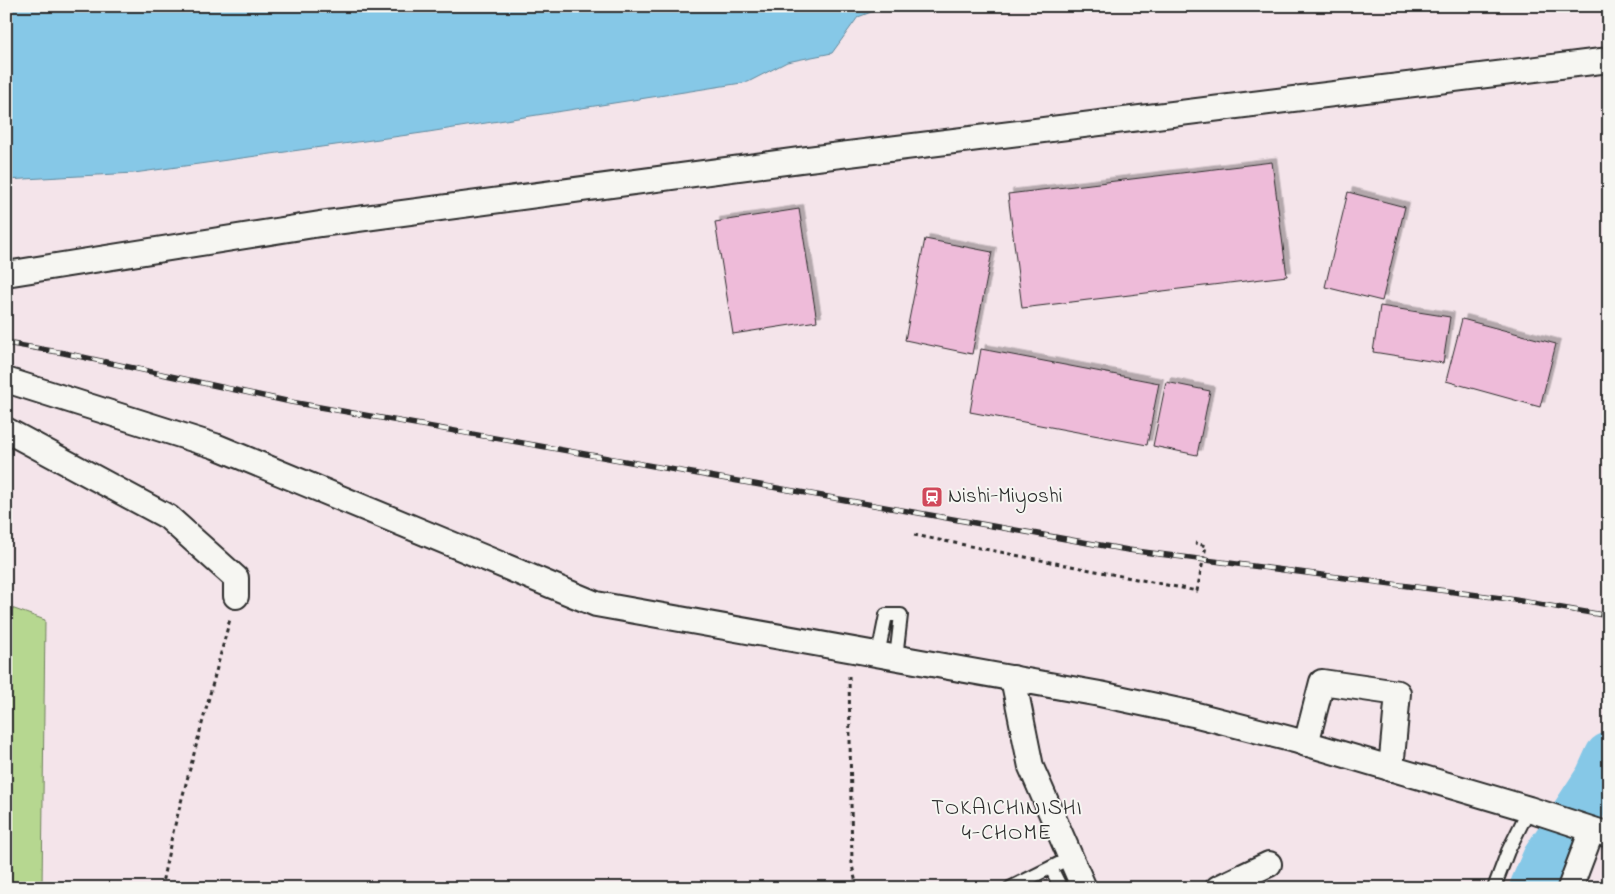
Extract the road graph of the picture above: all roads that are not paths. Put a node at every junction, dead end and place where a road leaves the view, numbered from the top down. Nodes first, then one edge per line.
1 (1609, 60) edge
2 (6, 274) edge
3 (6, 380) edge
4 (6, 430) edge
5 (236, 596) road end
6 (1013, 678) junction
7 (1306, 744) junction
8 (1391, 769) junction
9 (1529, 809) junction
10 (1600, 833) edge
11 (1060, 863) junction
12 (1270, 864) dead end
13 (1010, 888) edge
14 (1061, 888) edge
15 (1084, 888) edge
16 (1218, 888) edge
17 (1494, 888) edge
18 (1570, 888) edge

1 - 2 street
3 - 6 street
4 - 5 street
6 - 7 street
6 - 11 street
7 - 8 street
7 - 8 street
8 - 9 street
9 - 10 street
9 - 17 lane
10 - 18 street
11 - 13 lane
11 - 14 lane
11 - 15 street
12 - 16 street

